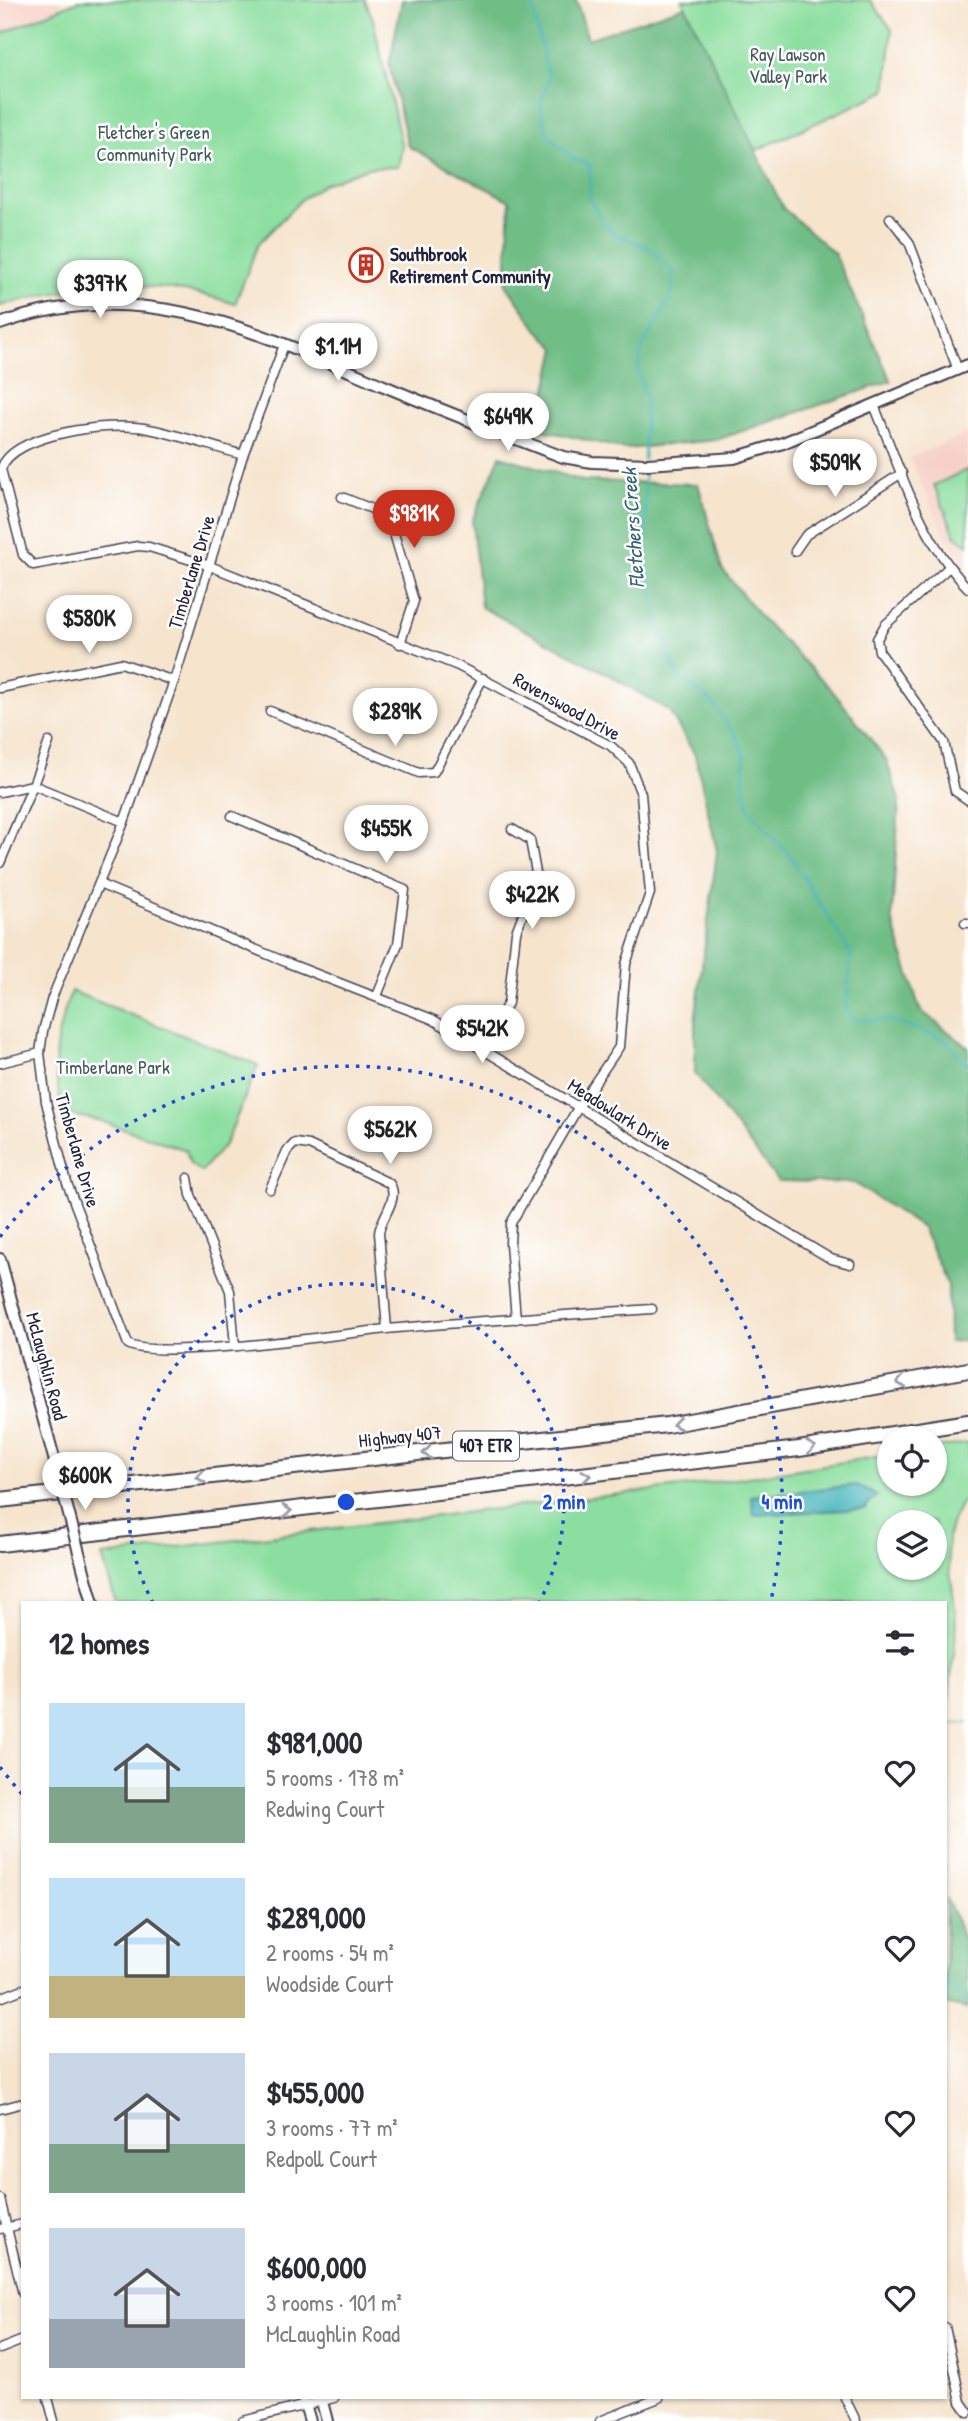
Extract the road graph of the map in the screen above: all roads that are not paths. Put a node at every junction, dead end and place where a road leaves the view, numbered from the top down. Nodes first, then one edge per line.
1 (890, 218) dead end
2 (0, 324) edge
3 (284, 345) junction
4 (963, 367) edge
5 (874, 405) junction
6 (243, 455) junction
7 (902, 472) junction
8 (342, 496) dead end
9 (795, 551) dead end
10 (210, 566) junction
11 (948, 568) junction
12 (968, 589) edge
13 (400, 644) junction
14 (483, 678) junction
15 (174, 681) junction
16 (0, 688) edge
17 (270, 711) dead end
18 (49, 742) dead end
19 (33, 785) junction
20 (0, 792) edge
21 (968, 800) edge
22 (232, 816) dead end
23 (124, 822) junction
24 (512, 829) dead end
25 (3, 848) edge
26 (0, 863) edge
27 (99, 884) junction
28 (377, 996) junction
29 (483, 1049) junction
30 (40, 1053) junction
31 (0, 1063) edge
32 (579, 1106) junction
33 (188, 1178) dead end
34 (270, 1189) dead end
35 (0, 1259) edge
36 (850, 1264) dead end
37 (652, 1309) dead end
38 (516, 1319) junction
39 (387, 1329) junction
40 (235, 1346) junction
41 (968, 1370) edge
42 (968, 1422) edge
43 (0, 1500) edge
44 (0, 1544) edge
45 (92, 1601) edge
46 (21, 1990) edge
47 (0, 1998) edge
48 (21, 2104) edge
49 (0, 2109) edge
50 (0, 2199) edge
51 (4, 2228) edge
52 (21, 2287) edge
53 (947, 2337) edge
54 (21, 2341) edge
55 (0, 2349) edge
56 (48, 2399) edge
57 (656, 2399) edge
58 (845, 2399) edge
59 (321, 2400) edge
60 (305, 2401) edge
61 (968, 2412) edge
62 (54, 2421) edge
63 (243, 2421) edge
64 (310, 2421) edge
65 (327, 2421) edge
66 (600, 2421) edge
67 (856, 2421) edge

1 - 4 street
2 - 3 street
3 - 5 street
3 - 6 street, Timberlane Drive
4 - 5 street
5 - 7 street
6 - 10 street, Timberlane Drive
6 - 10 street, Ravenswood Drive
7 - 9 street
7 - 11 street
8 - 13 street
10 - 13 street, Ravenswood Drive
10 - 15 street, Timberlane Drive
11 - 12 street
11 - 21 street
13 - 14 street, Ravenswood Drive
14 - 17 street
14 - 32 street, Ravenswood Drive
15 - 16 street
15 - 23 street, Timberlane Drive
18 - 19 street
19 - 20 street
19 - 23 street
19 - 25 street
22 - 28 street
23 - 27 street, Timberlane Drive
24 - 29 street
25 - 26 street
27 - 28 street, Meadowlark Drive
27 - 30 street, Timberlane Drive
28 - 29 street, Meadowlark Drive
29 - 32 street, Meadowlark Drive
30 - 31 street
30 - 40 street, Timberlane Drive
32 - 36 street, Meadowlark Drive
32 - 38 street, Ravenswood Drive
33 - 40 street
34 - 39 street
35 - 45 street, McLaughlin Road, bridge
37 - 38 street, Timberlane Drive
38 - 39 street, Timberlane Drive
39 - 40 street, Timberlane Drive
41 -> 43 highway, Highway 407 / 407 ETR
44 -> 42 highway, 407 ETR
46 - 47 street
48 - 49 street
50 - 51 street
51 - 52 street
53 - 61 street
54 - 55 street
56 - 62 street
57 - 66 street
58 - 67 street
59 - 60 street
59 - 65 street
60 - 63 street
60 - 64 street

